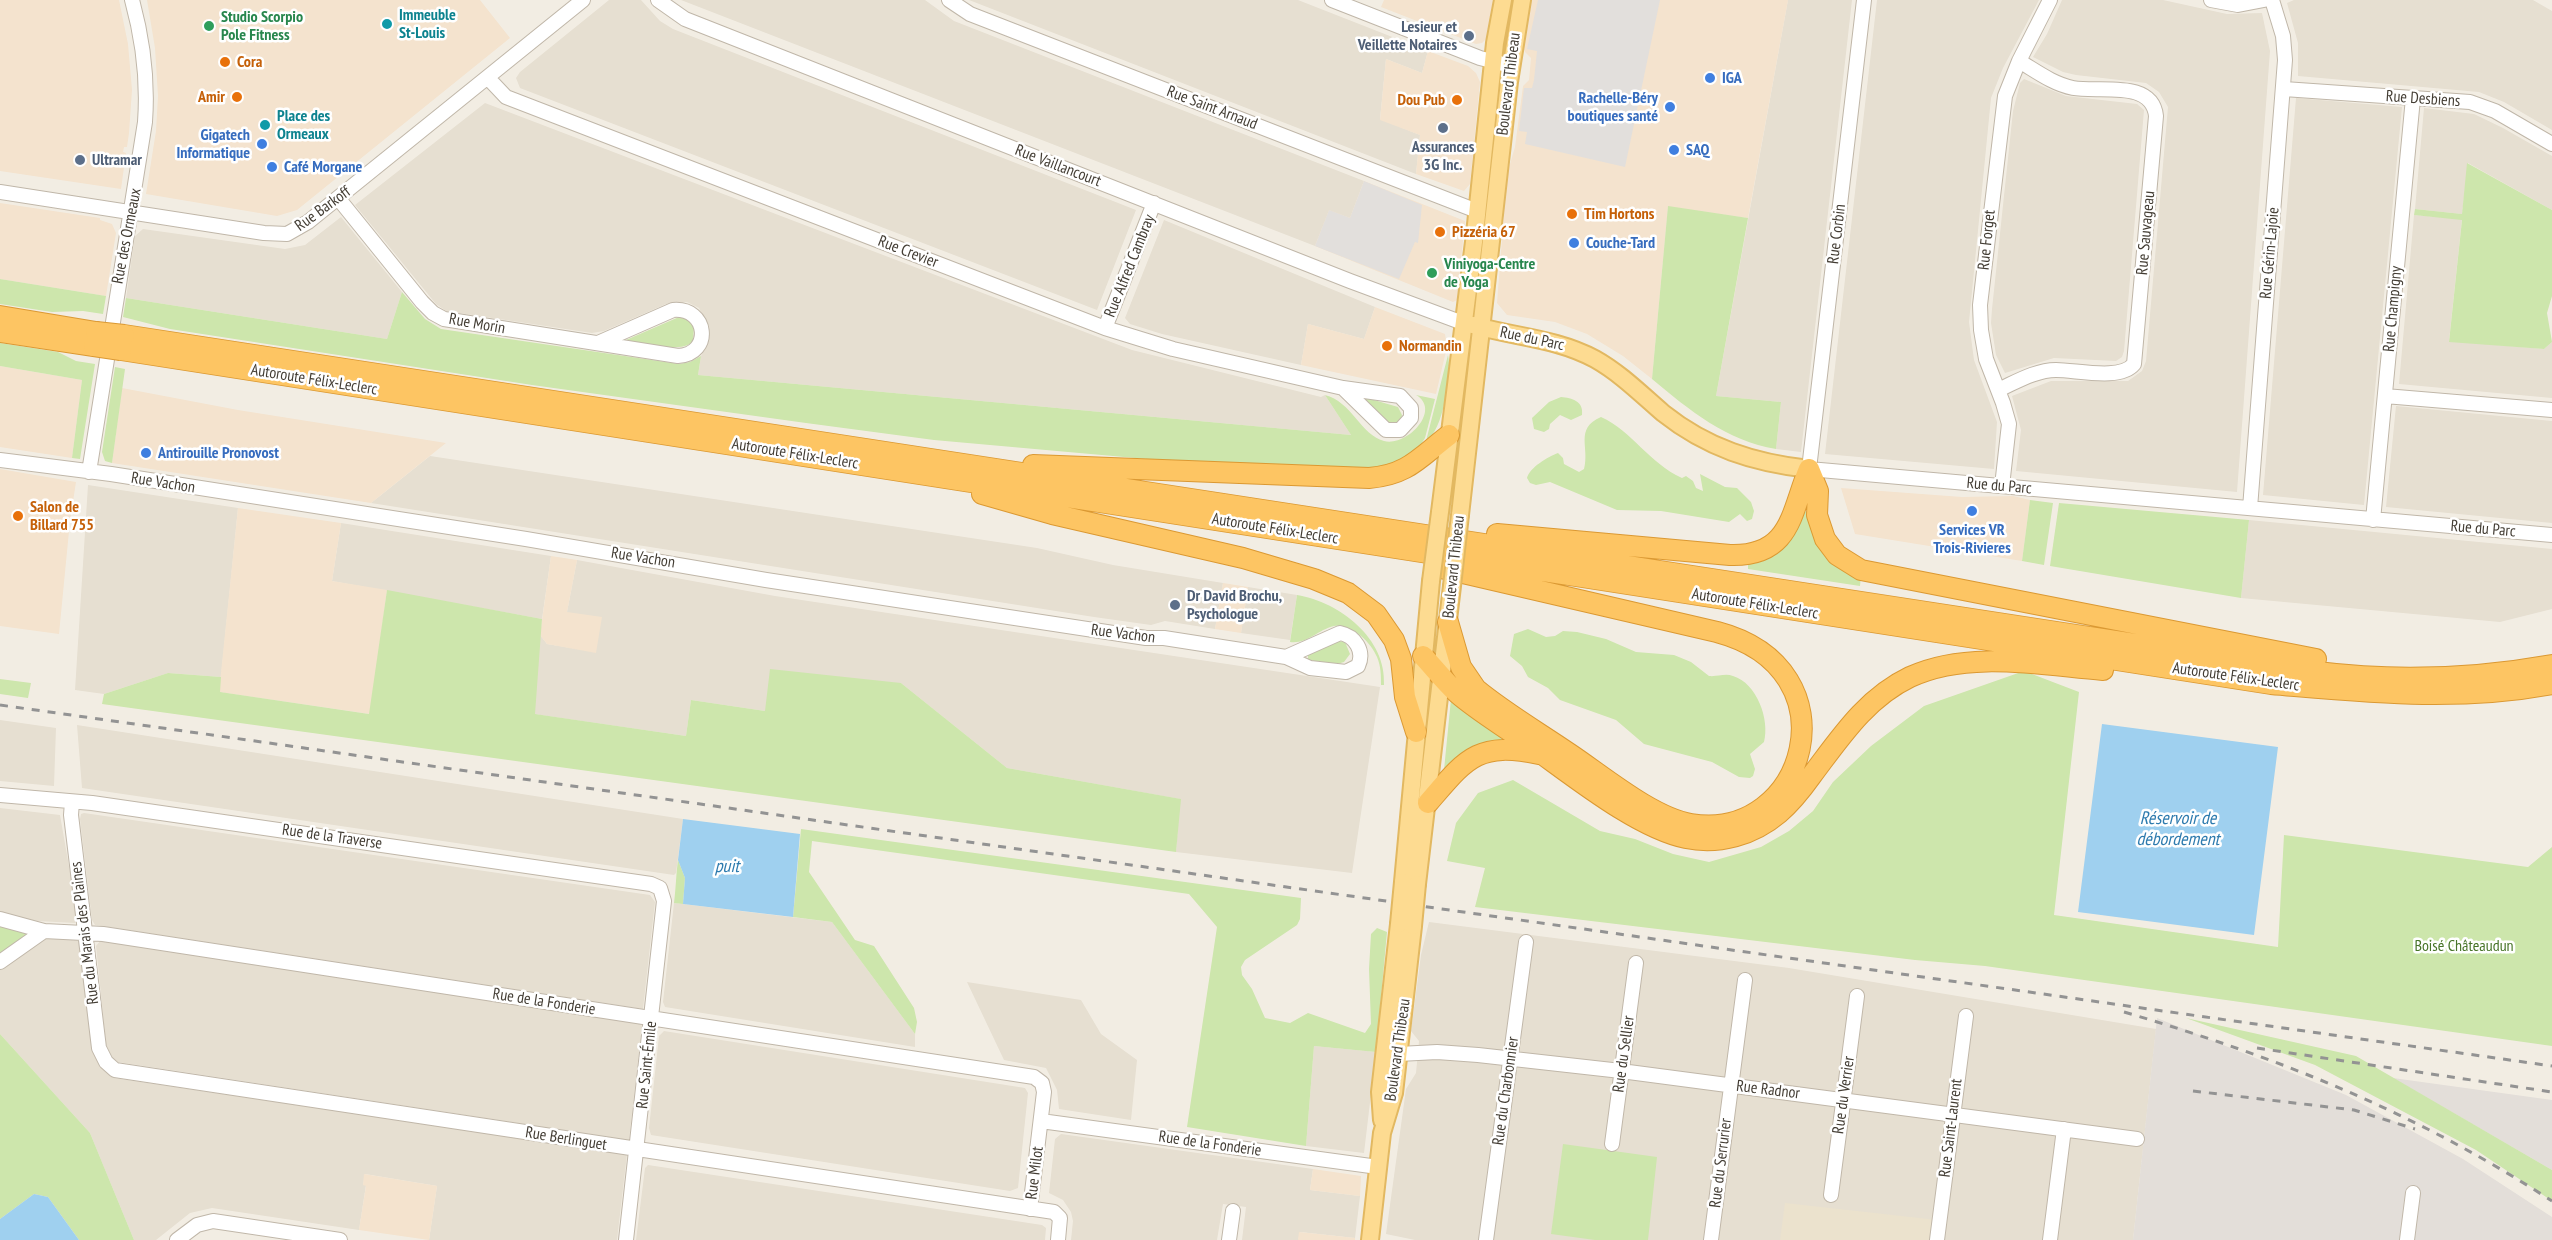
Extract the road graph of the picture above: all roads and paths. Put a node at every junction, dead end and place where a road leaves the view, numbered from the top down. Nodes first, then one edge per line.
1 (132, 0) edge
2 (582, 0) edge
3 (658, 0) edge
4 (949, 0) edge
5 (1332, 0) edge
6 (1372, 0) edge
7 (1503, 0) edge
8 (1522, 0) edge
9 (1864, 0) edge
10 (2050, 0) edge
11 (2211, 0) edge
12 (2264, 0) edge
13 (2272, 0) edge
14 (1367, 14) junction
15 (2019, 61) junction
16 (1493, 62) junction
17 (1511, 66) junction
18 (488, 78) junction
19 (2284, 89) junction
20 (2413, 98) junction
21 (2552, 144) edge
22 (0, 192) edge
23 (338, 198) junction
24 (1154, 203) junction
25 (1477, 211) junction
26 (131, 212) junction
27 (0, 316) edge
28 (1463, 323) junction
29 (1105, 328) junction
30 (1482, 328) junction
31 (0, 332) edge
32 (95, 339) junction
33 (123, 343) junction
34 (598, 343) junction
35 (1343, 388) junction
36 (1998, 390) junction
37 (2385, 396) junction
38 (2552, 410) edge
39 (1449, 435) junction
40 (0, 460) edge
41 (954, 463) junction
42 (1809, 469) junction
43 (901, 471) junction
44 (89, 472) junction
45 (2002, 486) junction
46 (2250, 508) junction
47 (2373, 520) junction
48 (1356, 524) junction
49 (1304, 533) junction
50 (2552, 535) edge
51 (1448, 622) junction
52 (1423, 656) junction
53 (1286, 657) junction
54 (2552, 665) edge
55 (1441, 676) junction
56 (2415, 679) junction
57 (2271, 684) junction
58 (2552, 684) edge
59 (1416, 732) junction
60 (1545, 755) junction
61 (0, 795) edge
62 (72, 802) junction
63 (1428, 803) junction
64 (1410, 883) junction
65 (662, 890) joint
66 (0, 919) edge
67 (1406, 925) junction
68 (44, 931) junction
69 (86, 933) junction
70 (1526, 942) dead end
71 (0, 962) edge
72 (1636, 963) dead end
73 (1744, 980) dead end
74 (1857, 996) dead end
75 (1966, 1016) dead end
76 (652, 1018) junction
77 (1399, 1054) junction
78 (1510, 1058) junction
79 (106, 1062) joint
80 (1622, 1071) junction
81 (1042, 1083) joint
82 (1731, 1086) junction
83 (1843, 1100) junction
84 (1953, 1115) junction
85 (1041, 1121) junction
86 (2064, 1129) junction
87 (1382, 1133) junction
88 (2137, 1139) dead end
89 (1612, 1144) dead end
90 (637, 1149) junction
91 (1378, 1167) junction
92 (2413, 1193) dead end
93 (1831, 1195) dead end
94 (1030, 1209) junction
95 (1233, 1211) dead end
96 (290, 1236) edge
97 (177, 1240) edge
98 (340, 1240) edge
99 (626, 1240) edge
100 (1058, 1240) edge
101 (1229, 1240) edge
102 (1370, 1240) edge
103 (1486, 1240) edge
104 (1711, 1240) edge
105 (1937, 1240) edge
106 (2050, 1240) edge
107 (2407, 1240) edge

1 - 26 street, Rue des Ormeaux
2 - 18 street, Rue Barkoff
3 - 24 street, Rue Vaillancourt
4 - 25 street, Rue Saint Arnaud
5 - 14 street
6 - 14 street
7 - 16 main road, Boulevard Thibeau
8 - 17 main road, Boulevard Thibeau
9 - 42 street, Rue Corbin
10 - 15 street, Rue Forget
11 - 12 street
13 - 19 street, Rue Gérin-Lajoie
14 - 16 street
15 - 36 street, Rue Forget
15 - 36 street, Rue Sauvageau
16 - 17 street
16 - 25 main road, Boulevard Thibeau
17 - 30 main road, Boulevard Thibeau
18 - 23 street, Rue Barkoff
18 - 29 street, Rue Crevier
19 - 20 street, Rue Desbiens
19 - 46 street, Rue Gérin-Lajoie
20 - 21 street, Rue Desbiens
20 - 37 street, Rue Champigny
22 - 26 street, Rue Barkoff
23 - 26 street, Rue Barkoff
23 - 34 street, Rue Morin
24 - 28 street, Rue Vaillancourt
24 - 29 street, Rue Alfred Cambray
25 - 28 main road, Boulevard Thibeau
26 - 44 street, Rue des Ormeaux
27 - 32 highway, Autoroute Félix-Leclerc
28 - 30 main road, Rue du Parc
28 - 39 main road, Boulevard Thibeau
29 - 35 street, Rue Crevier
30 - 42 main road, Rue du Parc
30 - 51 main road, Boulevard Thibeau, bridge
31 - 32 highway, Autoroute Félix-Leclerc
32 - 33 highway, Autoroute Félix-Leclerc, bridge
33 - 41 highway, Autoroute Félix-Leclerc
33 - 43 highway, Autoroute Félix-Leclerc
34 - 34 street, Rue Morin
35 - 35 street, Rue Crevier
36 - 45 street, Rue Forget
37 - 38 street
37 - 47 street, Rue Champigny
39 - 41 highway
39 - 52 main road, Boulevard Thibeau, bridge
40 - 44 street, Rue Vachon
41 - 48 highway, Autoroute Félix-Leclerc
42 - 45 street, Rue du Parc
42 - 48 highway
42 - 56 highway
43 - 49 highway, Autoroute Félix-Leclerc
43 - 59 highway
44 - 53 street, Rue Vachon
45 - 46 street, Rue du Parc
46 - 47 street, Rue du Parc
47 - 50 street, Rue du Parc
48 - 56 highway, Autoroute Félix-Leclerc
49 - 51 highway
49 - 57 highway, Autoroute Félix-Leclerc
51 - 55 main road, Boulevard Thibeau
52 - 55 highway
52 - 59 main road, Boulevard Thibeau
53 - 53 street, Rue Vachon
54 - 56 highway, Autoroute Félix-Leclerc
55 - 60 highway
55 - 63 main road, Boulevard Thibeau
57 - 58 highway, Autoroute Félix-Leclerc
57 - 60 highway
59 - 64 main road, Boulevard Thibeau
60 - 63 highway
61 - 62 street, Rue de la Traverse
62 - 65 street, Rue de la Traverse
62 - 69 street, Rue du Marais des Plaines
63 - 64 main road, Boulevard Thibeau
64 - 67 main road, Boulevard Thibeau, bridge
65 - 76 street, Rue Saint-Émile
66 - 68 street, Rue de la Fonderie
67 - 77 main road, Boulevard Thibeau
67 - 87 main road, Boulevard Thibeau
68 - 69 street, Rue de la Fonderie
68 - 71 street
69 - 76 street, Rue de la Fonderie
69 - 79 street, Rue du Marais des Plaines
70 - 78 street, Rue du Charbonnier
72 - 80 street, Rue du Sellier
73 - 82 street, Rue du Serrurier
74 - 83 street, Rue du Verrier
75 - 84 street, Rue Saint-Laurent
76 - 81 street, Rue de la Fonderie
76 - 90 street, Rue Saint-Émile
77 - 78 street, Rue Radnor
77 - 87 main road, Boulevard Thibeau
78 - 80 street, Rue Radnor
78 - 103 street, Rue du Charbonnier
79 - 90 street, Rue Berlinguet
80 - 82 street, Rue Radnor
80 - 89 street, Rue du Sellier
81 - 85 street, Rue Milot
82 - 83 street, Rue Radnor
82 - 104 street, Rue du Serrurier
83 - 84 street, Rue Radnor
83 - 93 street, Rue du Verrier
84 - 86 street, Rue Radnor
84 - 105 street, Rue Saint-Laurent
85 - 91 street, Rue de la Fonderie
85 - 94 street, Rue Milot
86 - 88 street, Rue Radnor
86 - 106 street
87 - 91 main road, Boulevard Thibeau
90 - 94 street, Rue Berlinguet
90 - 99 street, Rue Saint-Émile
91 - 102 main road, Boulevard Thibeau
92 - 107 street
94 - 100 street, Rue Milot
95 - 101 street
96 - 97 street
96 - 98 street

